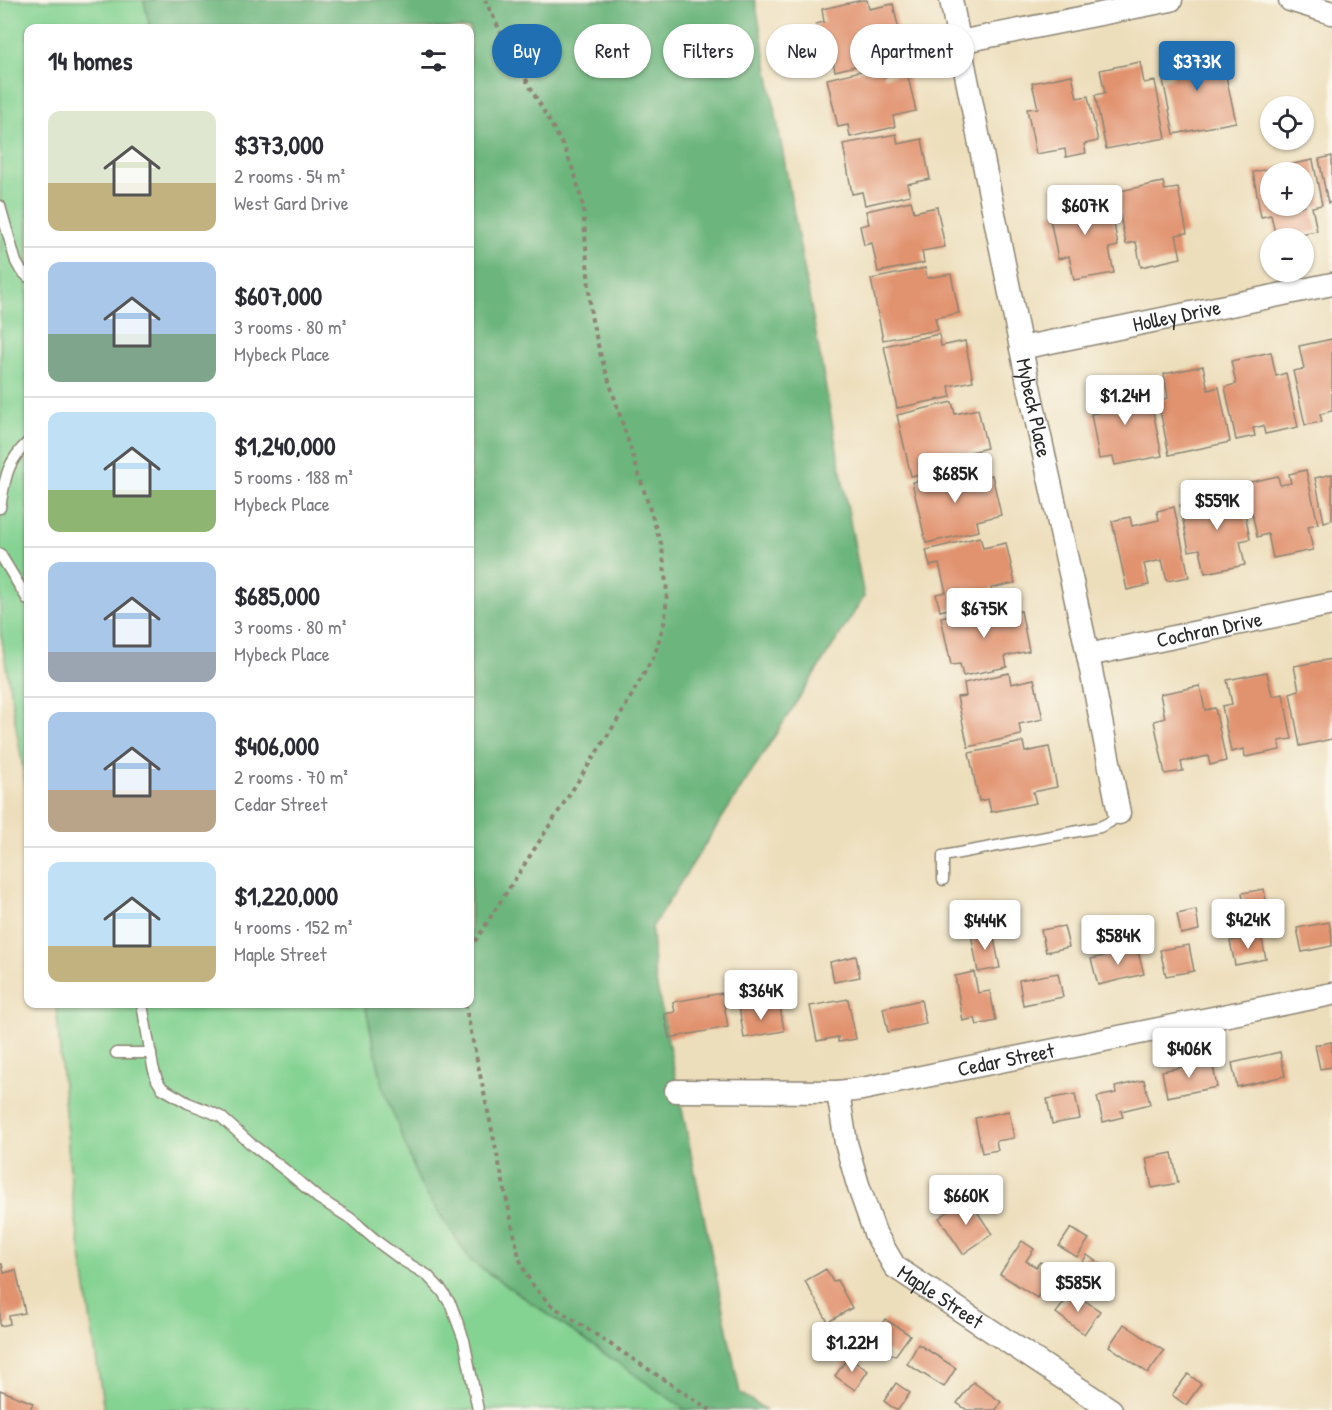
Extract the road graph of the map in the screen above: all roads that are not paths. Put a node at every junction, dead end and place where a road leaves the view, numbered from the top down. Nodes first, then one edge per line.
1 (951, 0) edge
2 (1171, 0) edge
3 (1290, 0) edge
4 (1332, 13) edge
5 (956, 24) edge
6 (974, 39) edge
7 (966, 78) edge
8 (0, 206) edge
9 (24, 273) edge
10 (1332, 284) edge
11 (1021, 348) junction
12 (24, 446) edge
13 (0, 508) edge
14 (0, 554) edge
15 (24, 593) edge
16 (1332, 604) edge
17 (1088, 656) junction
18 (1119, 813) joint
19 (943, 880) dead end
20 (1332, 994) edge
21 (143, 1008) edge
22 (116, 1053) dead end
23 (151, 1053) junction
24 (676, 1091) dead end
25 (838, 1092) junction
26 (478, 1410) edge
27 (1111, 1410) edge

1 - 5 street, Mybeck Place
2 - 6 street
3 - 4 street
7 - 11 street, Mybeck Place
8 - 9 lane
10 - 11 street, Holley Drive
11 - 17 street, Mybeck Place
12 - 13 lane
14 - 15 lane
16 - 17 street, Cochran Drive
17 - 18 street, Mybeck Place
18 - 19 lane
20 - 25 street, Cedar Street
21 - 23 lane
22 - 23 lane
23 - 26 lane
24 - 25 street, Cedar Street
25 - 27 street, Maple Street

